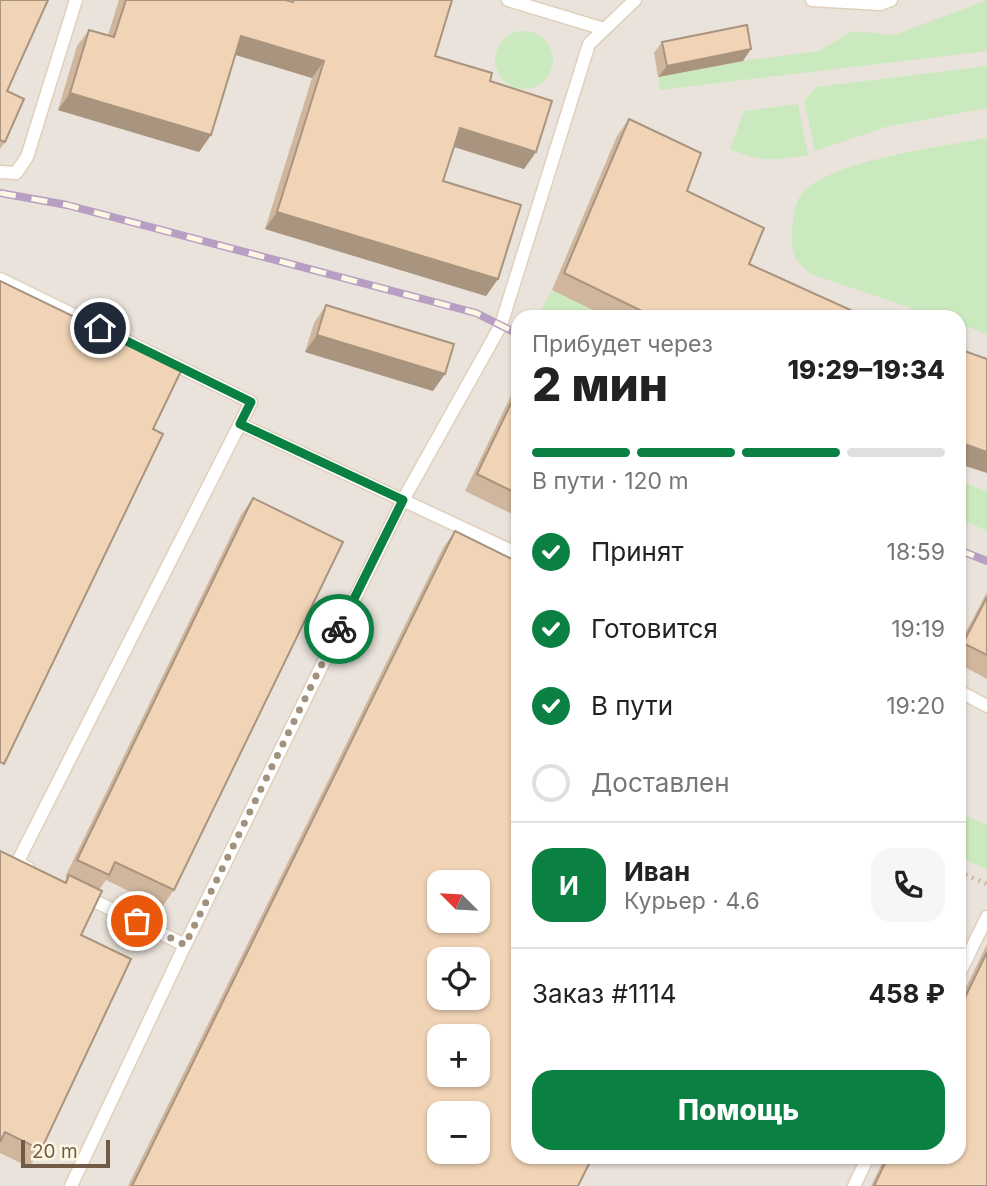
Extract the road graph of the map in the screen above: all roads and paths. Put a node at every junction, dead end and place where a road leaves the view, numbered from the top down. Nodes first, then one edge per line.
1 (76, 0) edge
2 (508, 0) edge
3 (635, 0) edge
4 (812, 0) edge
5 (891, 0) edge
6 (604, 29) junction
7 (0, 172) edge
8 (0, 279) edge
9 (240, 424) junction
10 (403, 500) junction
11 (511, 551) edge
12 (966, 695) edge
13 (987, 706) edge
14 (41, 874) edge
15 (966, 875) edge
16 (987, 884) edge
17 (65, 886) edge
18 (987, 917) edge
19 (185, 945) junction
20 (966, 960) edge
21 (865, 1164) edge
22 (71, 1186) edge
23 (854, 1186) edge

1 - 7 lane
2 - 6 lane
3 - 6 lane
4 - 5 lane
6 - 10 lane
8 - 9 lane
9 - 10 lane
9 - 14 lane
10 - 11 lane
10 - 19 lane
12 - 13 lane
15 - 16 path
17 - 19 lane
18 - 20 lane
19 - 22 lane
21 - 23 lane

